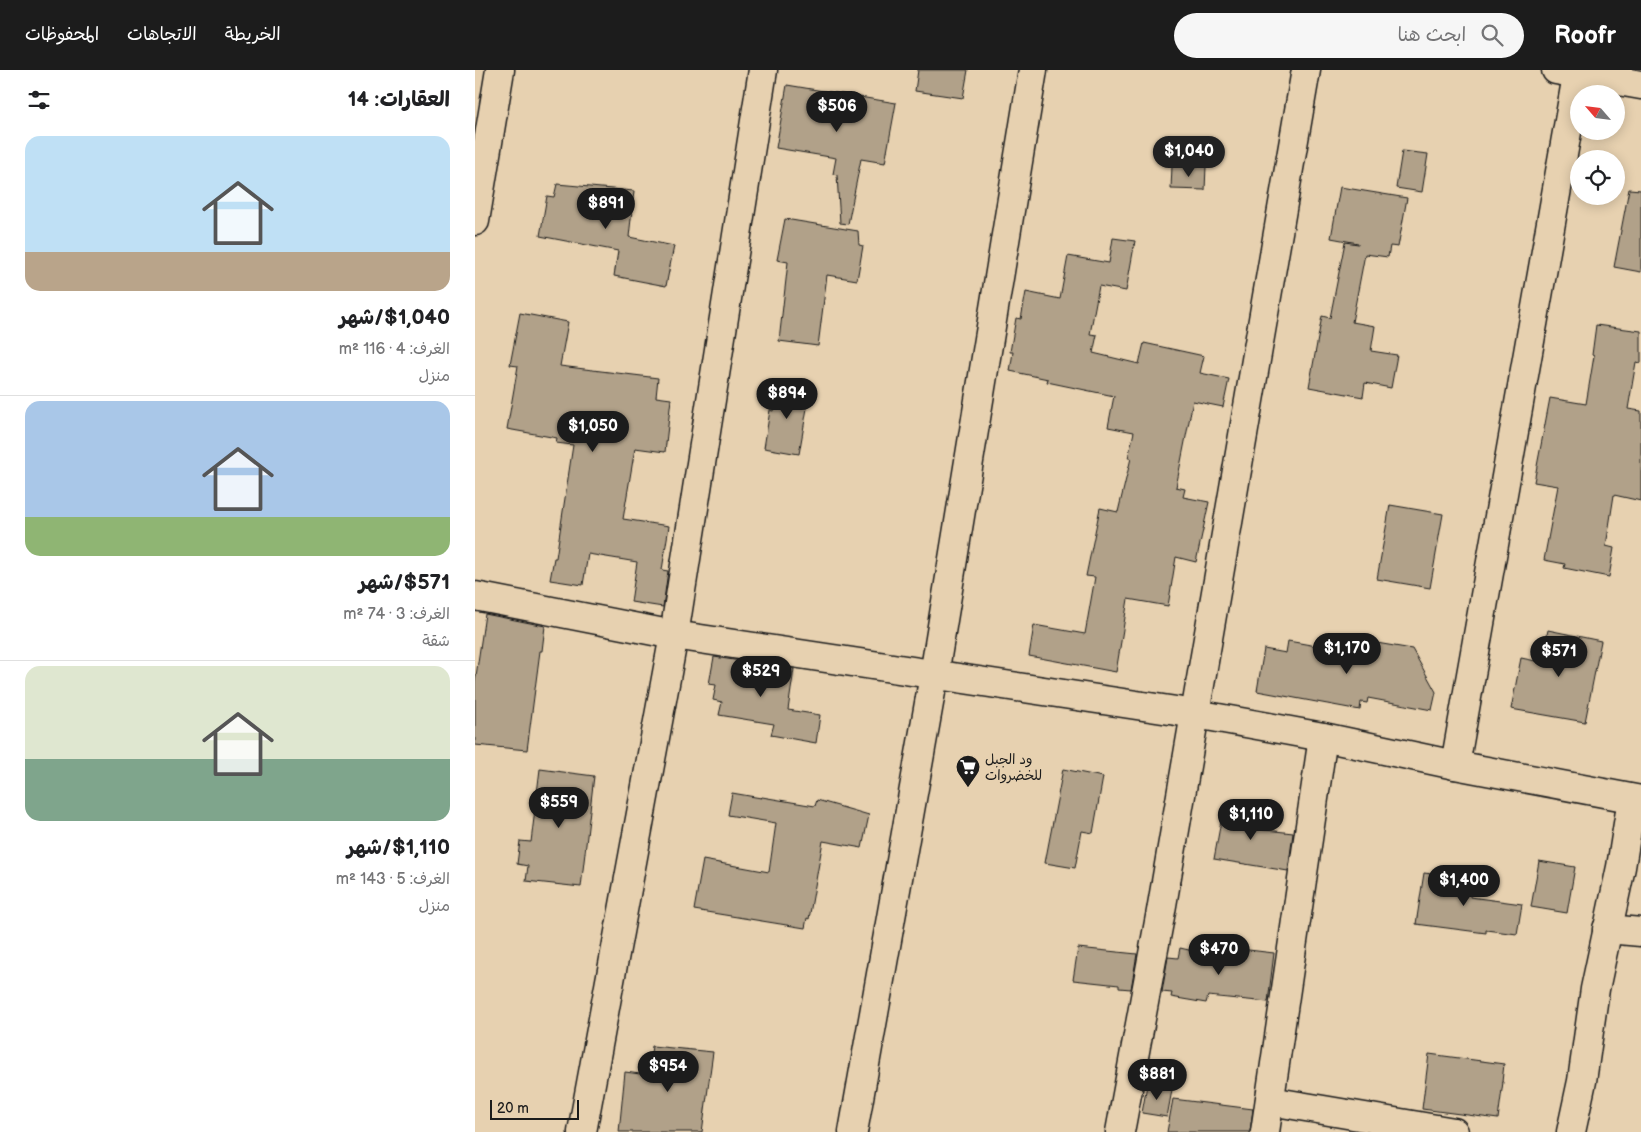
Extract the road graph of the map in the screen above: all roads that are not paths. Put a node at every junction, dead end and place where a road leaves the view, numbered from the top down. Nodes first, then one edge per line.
1 (500, 70) edge
2 (763, 70) edge
3 (1033, 70) edge
4 (1306, 70) edge
5 (1570, 71) edge
6 (1641, 85) edge
7 (475, 221) edge
8 (475, 596) edge
9 (674, 635) junction
10 (934, 675) junction
11 (1196, 714) junction
12 (1323, 737) junction
13 (1455, 765) junction
14 (1637, 799) edge
15 (1607, 929) junction
16 (1641, 932) edge
17 (1270, 1101) junction
18 (583, 1132) edge
19 (853, 1132) edge
20 (1120, 1132) edge
21 (1265, 1132) edge
22 (1454, 1132) edge
23 (1571, 1132) edge

1 - 7 street
2 - 9 street
3 - 10 street
4 - 11 street
5 - 6 street
5 - 13 street
8 - 9 street
9 - 10 street
9 - 18 street
10 - 11 street
10 - 19 street
11 - 12 street
11 - 20 street
12 - 13 street
12 - 17 street
13 - 14 street
14 - 15 street
15 - 16 street
15 - 23 street
17 - 21 street
17 - 22 street

